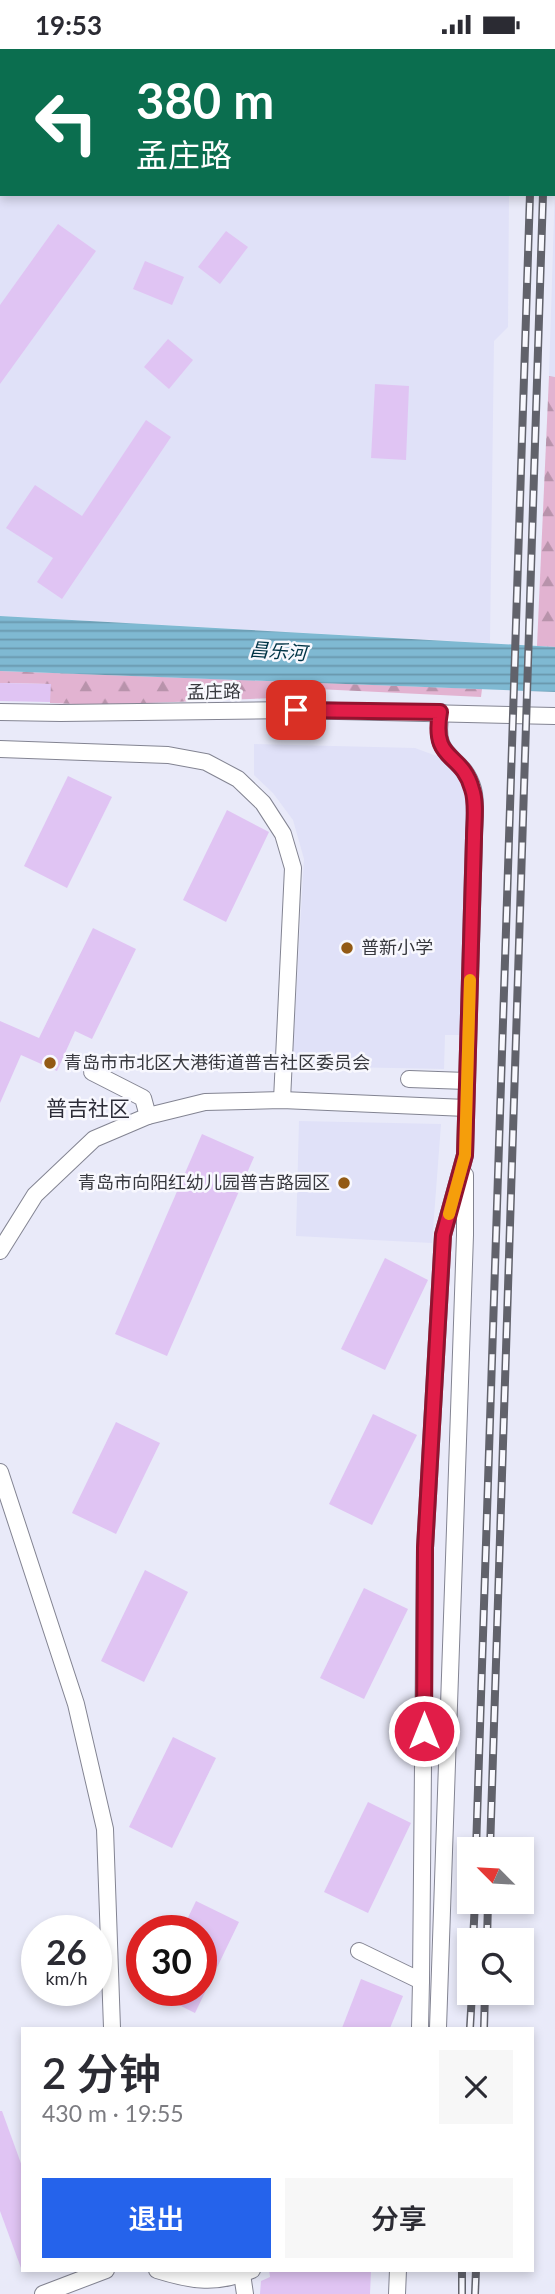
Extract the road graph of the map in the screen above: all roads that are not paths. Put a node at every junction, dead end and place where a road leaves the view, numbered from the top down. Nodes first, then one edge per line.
1 (0, 712) edge
2 (440, 712) junction
3 (555, 716) edge
4 (0, 749) edge
5 (92, 1072) dead end
6 (410, 1079) dead end
7 (467, 1081) junction
8 (282, 1100) junction
9 (466, 1108) junction
10 (148, 1116) junction
11 (465, 1155) junction
12 (0, 1251) edge
13 (0, 1472) edge
14 (6, 1508) edge
15 (359, 1951) dead end
16 (421, 1980) junction
17 (112, 2027) edge
18 (420, 2027) edge
19 (438, 2027) edge
20 (101, 2272) edge
21 (160, 2272) edge
22 (247, 2272) edge
23 (398, 2272) edge
24 (185, 2286) edge
25 (43, 2294) edge
26 (245, 2294) edge
27 (397, 2294) edge

1 - 2 street, 孟庄路
2 - 3 street, 孟庄路
2 - 7 street
4 - 8 street
5 - 10 street
6 - 7 street
7 - 9 street
8 - 9 street
8 - 10 street
9 - 11 street
10 - 12 street
11 - 16 street
11 - 19 street
13 - 14 street
14 - 17 street
15 - 16 street
16 - 18 street
20 - 25 street
21 - 24 street
22 - 24 street
22 - 26 street
23 - 27 street

